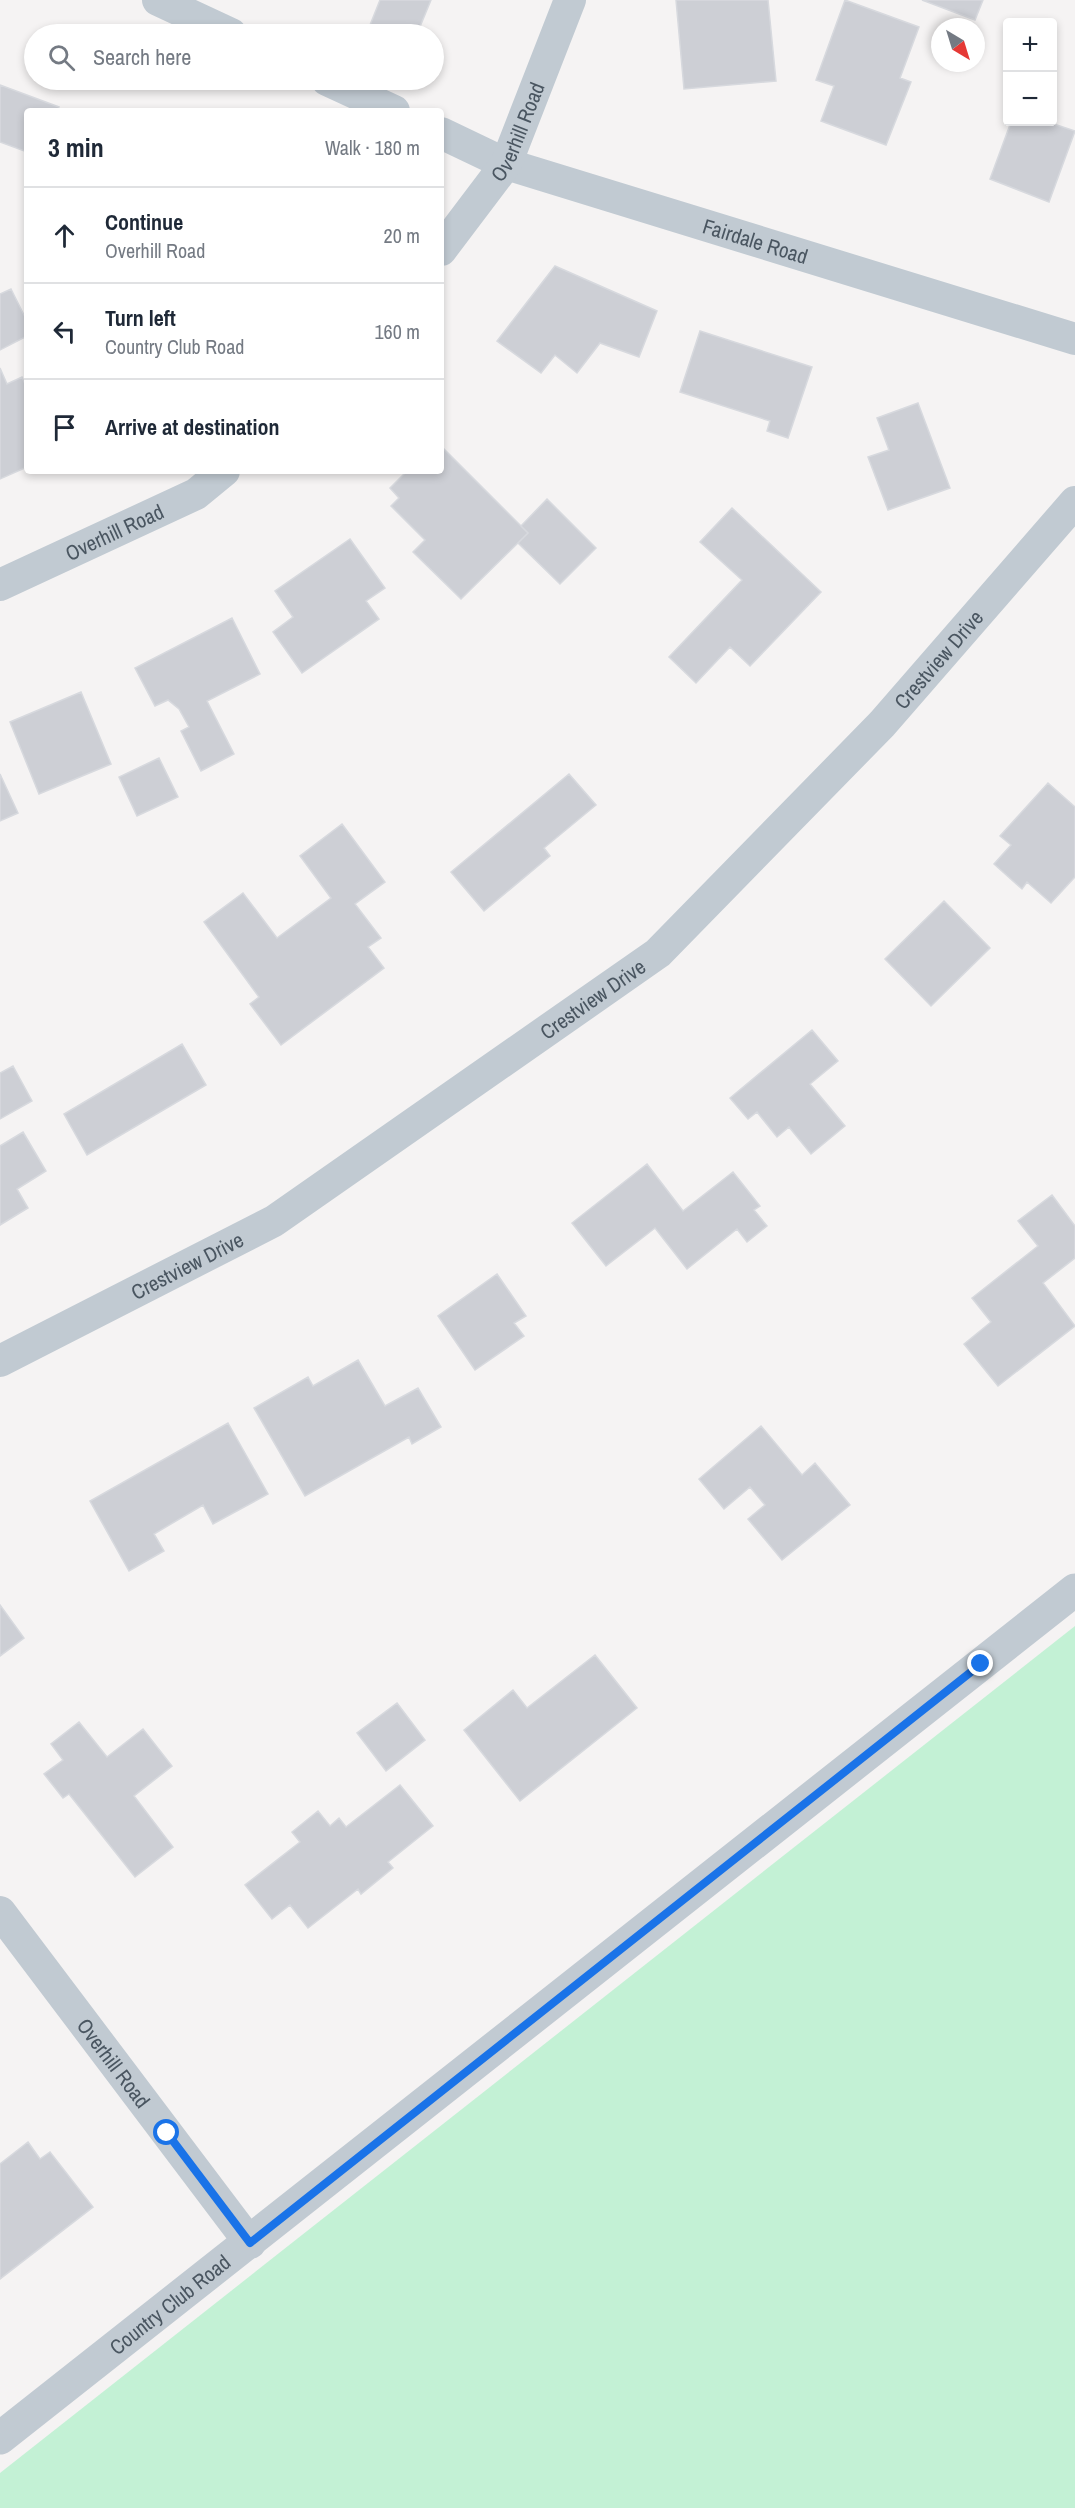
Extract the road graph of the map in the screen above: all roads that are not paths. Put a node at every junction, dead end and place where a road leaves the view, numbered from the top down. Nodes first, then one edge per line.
1 (158, 0) edge
2 (570, 0) edge
3 (210, 24) edge
4 (349, 90) edge
5 (388, 108) edge
6 (444, 134) edge
7 (506, 164) junction
8 (444, 246) edge
9 (1075, 339) edge
10 (220, 474) edge
11 (1075, 502) edge
12 (0, 585) edge
13 (0, 1361) edge
14 (1075, 1590) edge
15 (0, 1912) edge
16 (250, 2243) junction
17 (0, 2438) edge

1 - 3 street
2 - 7 street, Overhill Road
4 - 5 street
6 - 7 street, Fairdale Road
7 - 8 street, Overhill Road
7 - 9 street, Fairdale Road
10 - 12 street, Overhill Road
11 - 13 street, Crestview Drive
14 - 16 street, Country Club Road
15 - 16 street, Overhill Road
16 - 17 street, Country Club Road

